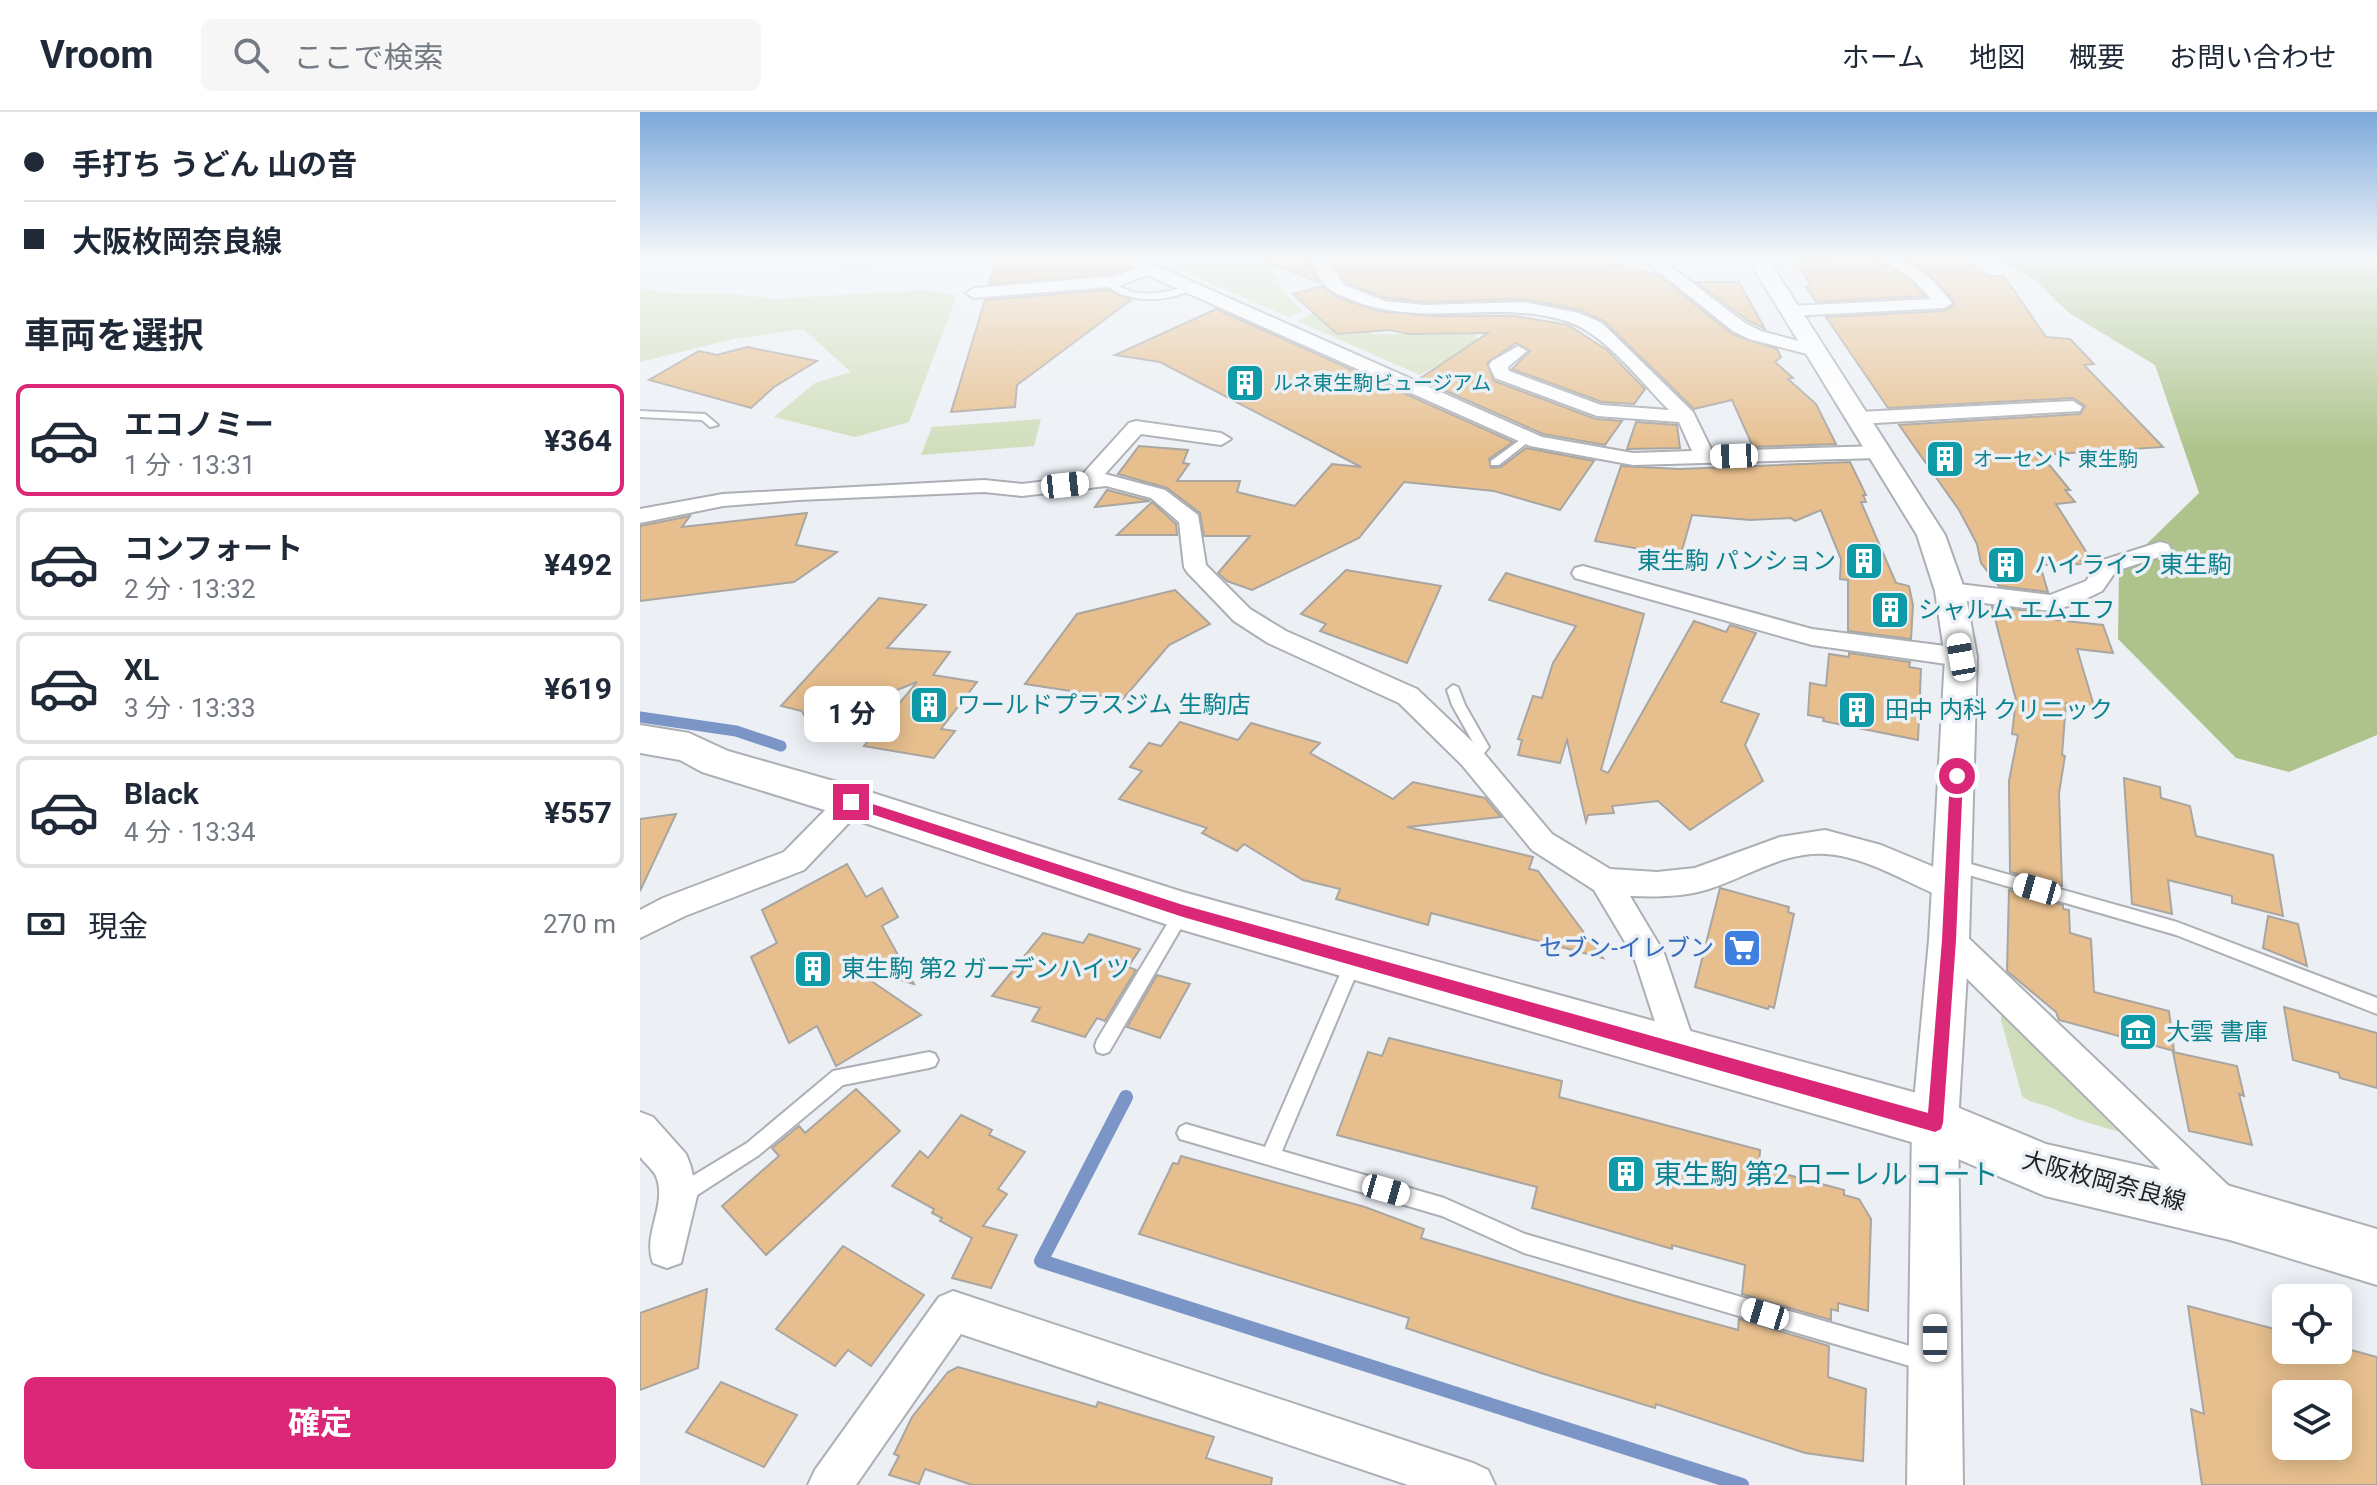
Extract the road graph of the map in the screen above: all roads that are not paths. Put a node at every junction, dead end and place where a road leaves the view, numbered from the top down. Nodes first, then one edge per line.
1 (1268, 323) edge
2 (1587, 323) edge
3 (1734, 323) edge
4 (1798, 323) edge
5 (1518, 351) dead end
6 (1815, 351) junction
7 (2073, 407) dead end
8 (640, 414) edge
9 (1686, 416) junction
10 (1859, 418) junction
11 (713, 425) dead end
12 (1221, 439) dead end
13 (1527, 439) junction
14 (1879, 452) junction
15 (1705, 457) junction
16 (1495, 463) dead end
17 (1087, 482) junction
18 (640, 516) edge
19 (2160, 549) dead end
20 (1583, 573) dead end
21 (1950, 591) junction
22 (1961, 657) junction
23 (1453, 690) dead end
24 (640, 739) edge
25 (1472, 758) junction
26 (851, 802) junction
27 (1952, 877) junction
28 (1605, 881) junction
29 (1183, 911) junction
30 (640, 925) edge
31 (1949, 940) junction
32 (1354, 960) junction
33 (2377, 1006) edge
34 (1103, 1046) dead end
35 (1681, 1054) junction
36 (929, 1060) dead end
37 (1935, 1123) junction
38 (640, 1130) edge
39 (1186, 1133) dead end
40 (1270, 1157) junction
41 (678, 1196) junction
42 (2230, 1213) junction
43 (667, 1249) dead end
44 (2377, 1257) edge
45 (1935, 1363) junction
46 (830, 1485) edge
47 (1473, 1485) edge
48 (1935, 1485) edge

1 - 13 street
2 - 9 street
3 - 6 street
4 - 6 street
5 - 9 street
6 - 10 street
7 - 10 street
8 - 11 lane
9 - 15 street
10 - 14 street
12 - 17 street
13 - 15 street
13 - 16 lane
14 - 15 street
14 - 21 street
17 - 18 street
17 - 25 street
19 - 21 street
20 - 22 street
21 - 22 street
22 - 27 street
23 - 25 lane
24 - 26 main road, 大阪枚岡奈良線
25 - 28 street
26 - 29 main road, 大阪枚岡奈良線
26 - 30 street
27 - 28 street
27 - 31 street
27 - 33 lane
28 - 35 street
29 - 32 main road, 大阪枚岡奈良線
29 - 34 lane
31 - 37 street
31 - 42 street
32 - 35 main road, 大阪枚岡奈良線
32 - 40 lane
35 - 37 main road, 大阪枚岡奈良線
36 - 41 lane
37 - 42 main road, 大阪枚岡奈良線
37 - 45 street
38 - 41 street
39 - 40 lane
40 - 45 lane
41 - 43 street
42 - 44 main road, 大阪枚岡奈良線
45 - 48 street
46 - 47 street

